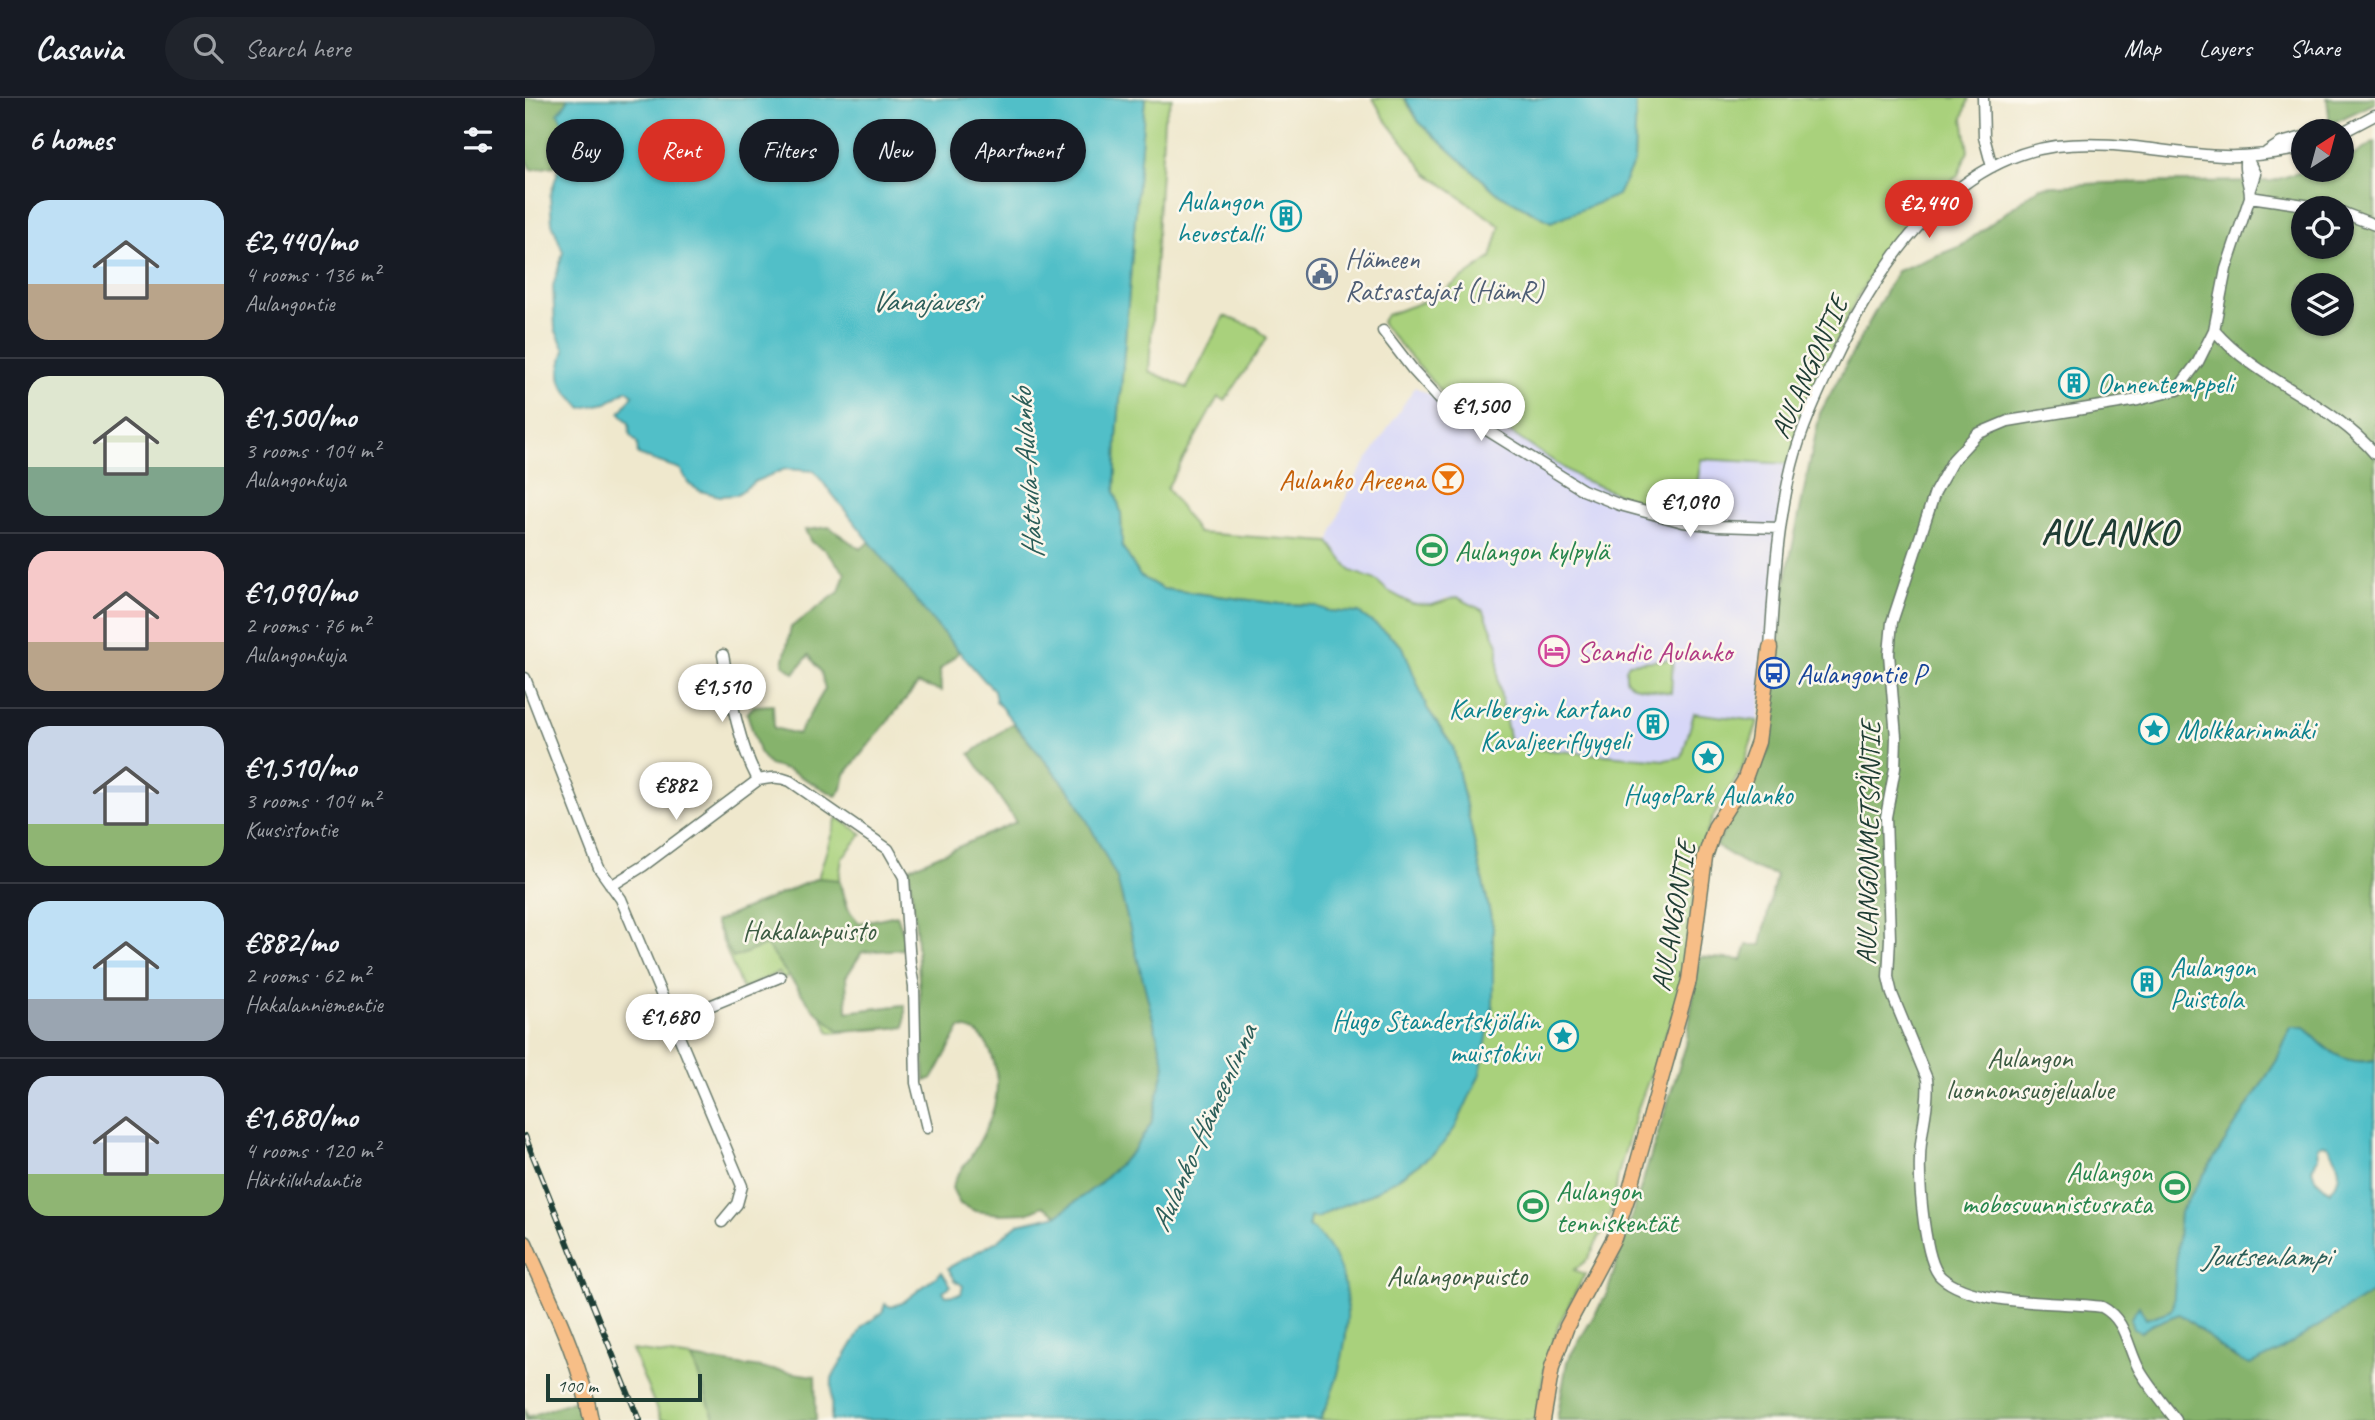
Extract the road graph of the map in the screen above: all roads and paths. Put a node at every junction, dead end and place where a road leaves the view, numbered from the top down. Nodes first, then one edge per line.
1 (1983, 98) edge
2 (2375, 114) edge
3 (2354, 127) edge
4 (2291, 140) edge
5 (2291, 150) edge
6 (2265, 154) junction
7 (2246, 156) junction
8 (1992, 167) junction
9 (2250, 193) junction
10 (2291, 201) edge
11 (2354, 217) edge
12 (2375, 225) edge
13 (2214, 330) junction
14 (1383, 331) dead end
15 (2375, 454) edge
16 (1779, 528) junction
17 (1770, 648) joint
18 (723, 656) dead end
19 (525, 678) edge
20 (758, 780) junction
21 (611, 886) junction
22 (780, 977) dead end
23 (673, 1021) junction
24 (927, 1128) dead end
25 (722, 1223) dead end
26 (525, 1244) edge
27 (591, 1420) edge
28 (1543, 1420) edge
29 (2176, 1420) edge

1 - 8 street
2 - 3 street
4 - 6 street, AULANGONTIE
5 - 6 street, AULANGONTIE
6 - 7 street, AULANGONTIE
7 - 8 street, AULANGONTIE
7 - 9 street
8 - 16 street, AULANGONTIE
9 - 10 street
9 - 13 street, AULANGONMETSÄNTIE
11 - 12 street
13 - 15 street
13 - 29 street, AULANGONMETSÄNTIE
14 - 16 street
16 - 17 street, AULANGONTIE
17 - 28 main road, AULANGONTIE
18 - 20 street
19 - 21 street
20 - 21 street
20 - 24 street
21 - 23 street
22 - 23 street
23 - 25 street
26 - 27 main road

